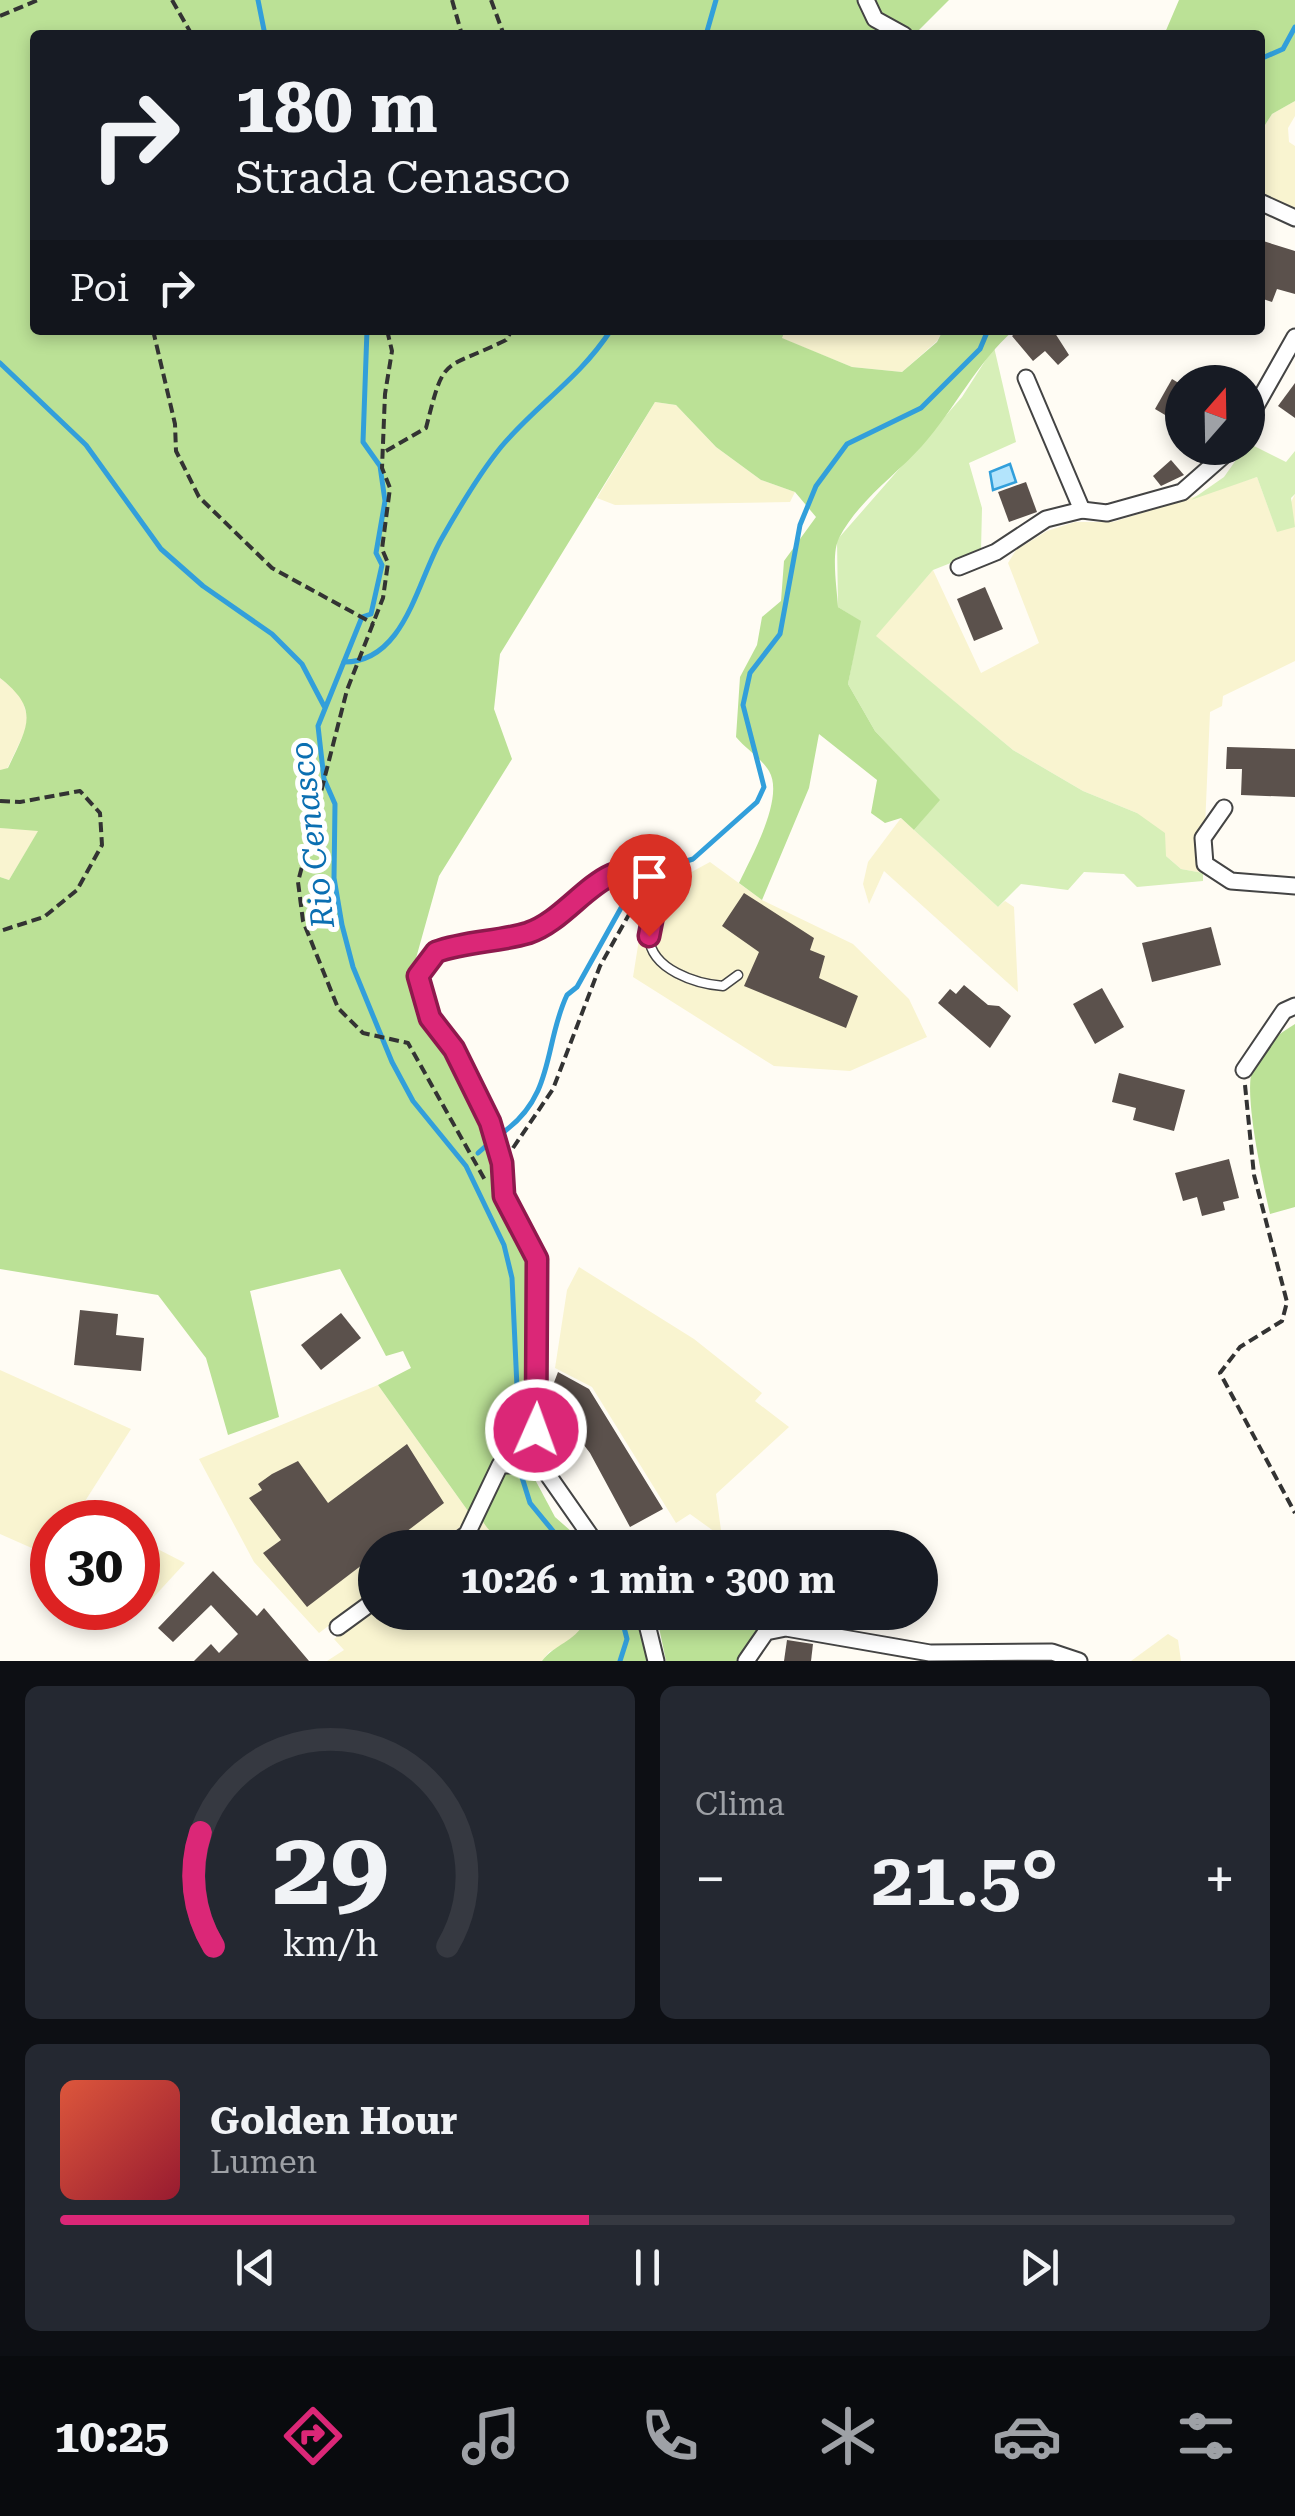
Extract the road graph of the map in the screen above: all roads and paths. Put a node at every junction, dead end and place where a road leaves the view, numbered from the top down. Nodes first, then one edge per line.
1 (38, 0) edge
2 (172, 0) edge
3 (452, 0) edge
4 (491, 0) edge
5 (866, 0) edge
6 (0, 16) edge
7 (189, 30) edge
8 (461, 30) edge
9 (502, 30) edge
10 (894, 30) edge
11 (1265, 204) edge
12 (1295, 218) edge
13 (155, 335) edge
14 (388, 335) edge
15 (509, 335) edge
16 (1295, 337) edge
17 (1026, 378) dead end
18 (1265, 390) edge
19 (386, 451) junction
20 (1213, 465) edge
21 (1082, 510) junction
22 (960, 567) dead end
23 (374, 624) junction
24 (0, 801) edge
25 (1224, 808) dead end
26 (1295, 886) edge
27 (657, 887) junction
28 (0, 931) edge
29 (738, 975) dead end
30 (1295, 1006) edge
31 (1244, 1070) joint
32 (502, 1163) junction
33 (489, 1189) dead end
34 (541, 1465) junction
35 (1295, 1513) edge
36 (470, 1530) edge
37 (587, 1530) edge
38 (358, 1612) edge
39 (338, 1626) dead end
40 (648, 1630) edge
41 (656, 1661) edge
42 (746, 1661) edge
43 (1079, 1661) edge

1 - 6 path
2 - 7 path
3 - 8 path
4 - 9 path
5 - 10 street
11 - 12 street
13 - 23 path
14 - 19 path
15 - 19 path
16 - 18 street
17 - 21 street
19 - 23 path
20 - 21 street
21 - 22 street
23 - 33 path
24 - 28 path
25 - 26 street
27 - 29 lane
27 - 32 path
27 - 32 street
30 - 31 street
31 - 35 path
32 - 34 street
34 - 36 street
34 - 37 street
38 - 39 street
40 - 41 street
42 - 43 street

